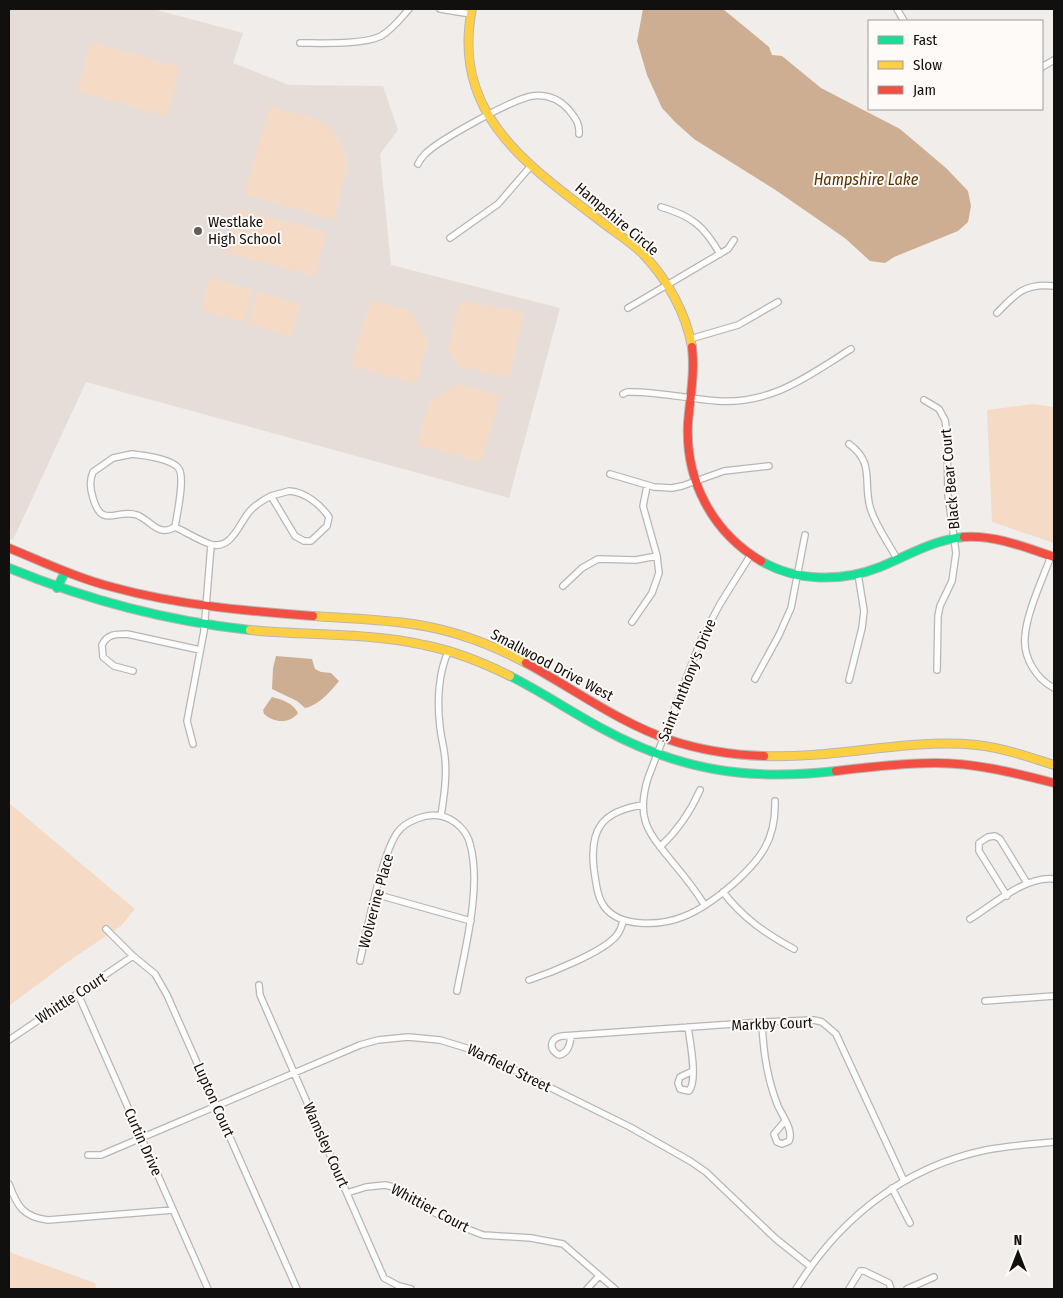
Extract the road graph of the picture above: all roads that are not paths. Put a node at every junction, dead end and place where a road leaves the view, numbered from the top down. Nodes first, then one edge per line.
1 (409, 9) edge
2 (440, 9) edge
3 (897, 9) edge
4 (471, 11) edge
5 (903, 20) edge
6 (300, 43) dead end
7 (1054, 60) edge
8 (1043, 66) edge
9 (488, 116) junction
10 (579, 134) dead end
11 (418, 164) dead end
12 (530, 167) junction
13 (661, 208) dead end
14 (450, 238) dead end
15 (734, 240) dead end
16 (720, 254) junction
17 (667, 285) junction
18 (1054, 286) edge
19 (778, 302) dead end
20 (628, 308) dead end
21 (997, 313) dead end
22 (690, 339) junction
23 (851, 349) dead end
24 (623, 394) dead end
25 (691, 397) junction
26 (924, 400) dead end
27 (849, 444) dead end
28 (769, 466) dead end
29 (610, 474) dead end
30 (694, 482) junction
31 (647, 486) junction
32 (271, 496) junction
33 (175, 526) junction
34 (805, 535) dead end
35 (955, 538) junction
36 (212, 545) junction
37 (9, 548) edge
38 (657, 556) junction
39 (750, 556) junction
40 (1052, 556) edge
41 (896, 558) junction
42 (9, 563) edge
43 (9, 568) edge
44 (64, 572) junction
45 (858, 574) junction
46 (798, 575) junction
47 (563, 586) dead end
48 (57, 588) junction
49 (206, 606) junction
50 (632, 622) dead end
51 (205, 624) junction
52 (200, 650) junction
53 (449, 650) junction
54 (937, 670) dead end
55 (133, 671) dead end
56 (755, 679) dead end
57 (849, 680) dead end
58 (1054, 688) edge
59 (663, 737) junction
60 (194, 744) dead end
61 (657, 754) junction
62 (1054, 765) edge
63 (1054, 783) edge
64 (700, 790) dead end
65 (775, 801) dead end
66 (643, 805) junction
67 (441, 816) junction
68 (660, 847) junction
69 (1054, 879) edge
70 (1027, 884) junction
71 (723, 892) junction
72 (375, 894) junction
73 (1007, 896) junction
74 (704, 904) junction
75 (970, 919) dead end
76 (471, 921) junction
77 (623, 921) junction
78 (106, 929) dead end
79 (794, 949) dead end
80 (133, 956) junction
81 (360, 961) dead end
82 (529, 980) dead end
83 (259, 984) dead end
84 (457, 991) dead end
85 (78, 994) junction
86 (1054, 996) edge
87 (985, 1001) dead end
88 (762, 1022) junction
89 (688, 1027) junction
90 (571, 1036) dead end
91 (9, 1040) edge
92 (693, 1071) dead end
93 (294, 1072) junction
94 (217, 1106) junction
95 (785, 1121) dead end
96 (141, 1138) junction
97 (1054, 1142) edge
98 (88, 1155) dead end
99 (904, 1181) junction
100 (9, 1184) edge
101 (892, 1188) junction
102 (347, 1193) junction
103 (174, 1210) junction
104 (910, 1223) dead end
105 (810, 1266) junction
106 (599, 1276) junction
107 (934, 1277) dead end
108 (208, 1289) edge
109 (297, 1289) edge
110 (411, 1289) edge
111 (587, 1289) edge
112 (616, 1289) edge
113 (796, 1289) edge
114 (849, 1289) edge
115 (891, 1289) edge
116 (907, 1289) edge

1 - 6 street
2 - 4 street
3 - 5 street
4 - 9 street, Hampshire Circle
7 - 8 street
9 - 10 street
9 - 11 street
9 - 12 street, Hampshire Circle
12 - 14 street
12 - 17 street, Hampshire Circle
13 - 16 street
15 - 16 street
16 - 17 street
17 - 20 street
17 - 22 street, Hampshire Circle
18 - 21 street
19 - 22 street
22 - 25 street, Hampshire Circle
23 - 25 street
24 - 25 street
25 - 30 street, Hampshire Circle
26 - 35 street, Black Bear Court
27 - 41 street
28 - 30 street
29 - 31 street
30 - 31 street
30 - 39 street, Hampshire Circle
31 - 38 street
32 - 32 street
32 - 36 street
33 - 33 street
33 - 36 street
34 - 46 street
35 - 40 street, Hampshire Circle
35 - 41 street, Hampshire Circle
35 - 54 street, Black Bear Court
36 - 49 street
37 - 44 street, Smallwood Drive West
38 - 47 street
38 - 50 street
39 - 46 street, Hampshire Circle
39 - 59 street, Saint Anthony's Drive
40 - 58 street
41 - 45 street, Hampshire Circle
42 - 48 street
43 - 48 street, Smallwood Drive West
44 - 48 street
44 - 49 street, Smallwood Drive West
45 - 46 street, Hampshire Circle
45 - 57 street
46 - 56 street
48 - 51 street, Smallwood Drive West
49 - 51 street
49 - 59 street, Smallwood Drive West
51 - 52 street
51 - 53 street, Smallwood Drive West
52 - 55 street
52 - 60 street
53 - 61 street, Smallwood Drive West
53 - 67 street
59 - 61 street, Saint Anthony's Drive
59 - 62 street, Smallwood Drive West
61 - 63 street, Smallwood Drive West
61 - 66 street, Saint Anthony's Drive
64 - 68 street
65 - 71 street
66 - 68 street
66 - 77 street
67 - 72 street, Wolverine Place
67 - 76 street
68 - 74 street
69 - 70 street
70 - 73 street
70 - 73 street
71 - 74 street
71 - 79 street
72 - 76 street
72 - 81 street, Wolverine Place
73 - 75 street
74 - 77 street
76 - 84 street
77 - 82 street
78 - 80 street, Lupton Court
80 - 85 street, Whittle Court
80 - 94 street, Lupton Court
83 - 93 street, Wamsley Court
85 - 91 street, Whittle Court
85 - 96 street, Curtin Drive
86 - 87 street
88 - 89 street, Markby Court
88 - 95 street
88 - 99 street, Markby Court
89 - 90 street, Markby Court
89 - 92 street
93 - 94 street, Warfield Street
93 - 102 street, Wamsley Court
93 - 105 street, Warfield Street
94 - 96 street, Warfield Street
94 - 109 street, Lupton Court
96 - 98 street, Warfield Street
96 - 103 street, Curtin Drive
97 - 99 street
99 - 101 street
100 - 103 street
101 - 104 street
101 - 105 street
102 - 106 street, Whittier Court
102 - 110 street, Wamsley Court
103 - 108 street, Curtin Drive
105 - 113 street
106 - 111 street
106 - 112 street, Whittier Court
107 - 116 street
114 - 115 street

